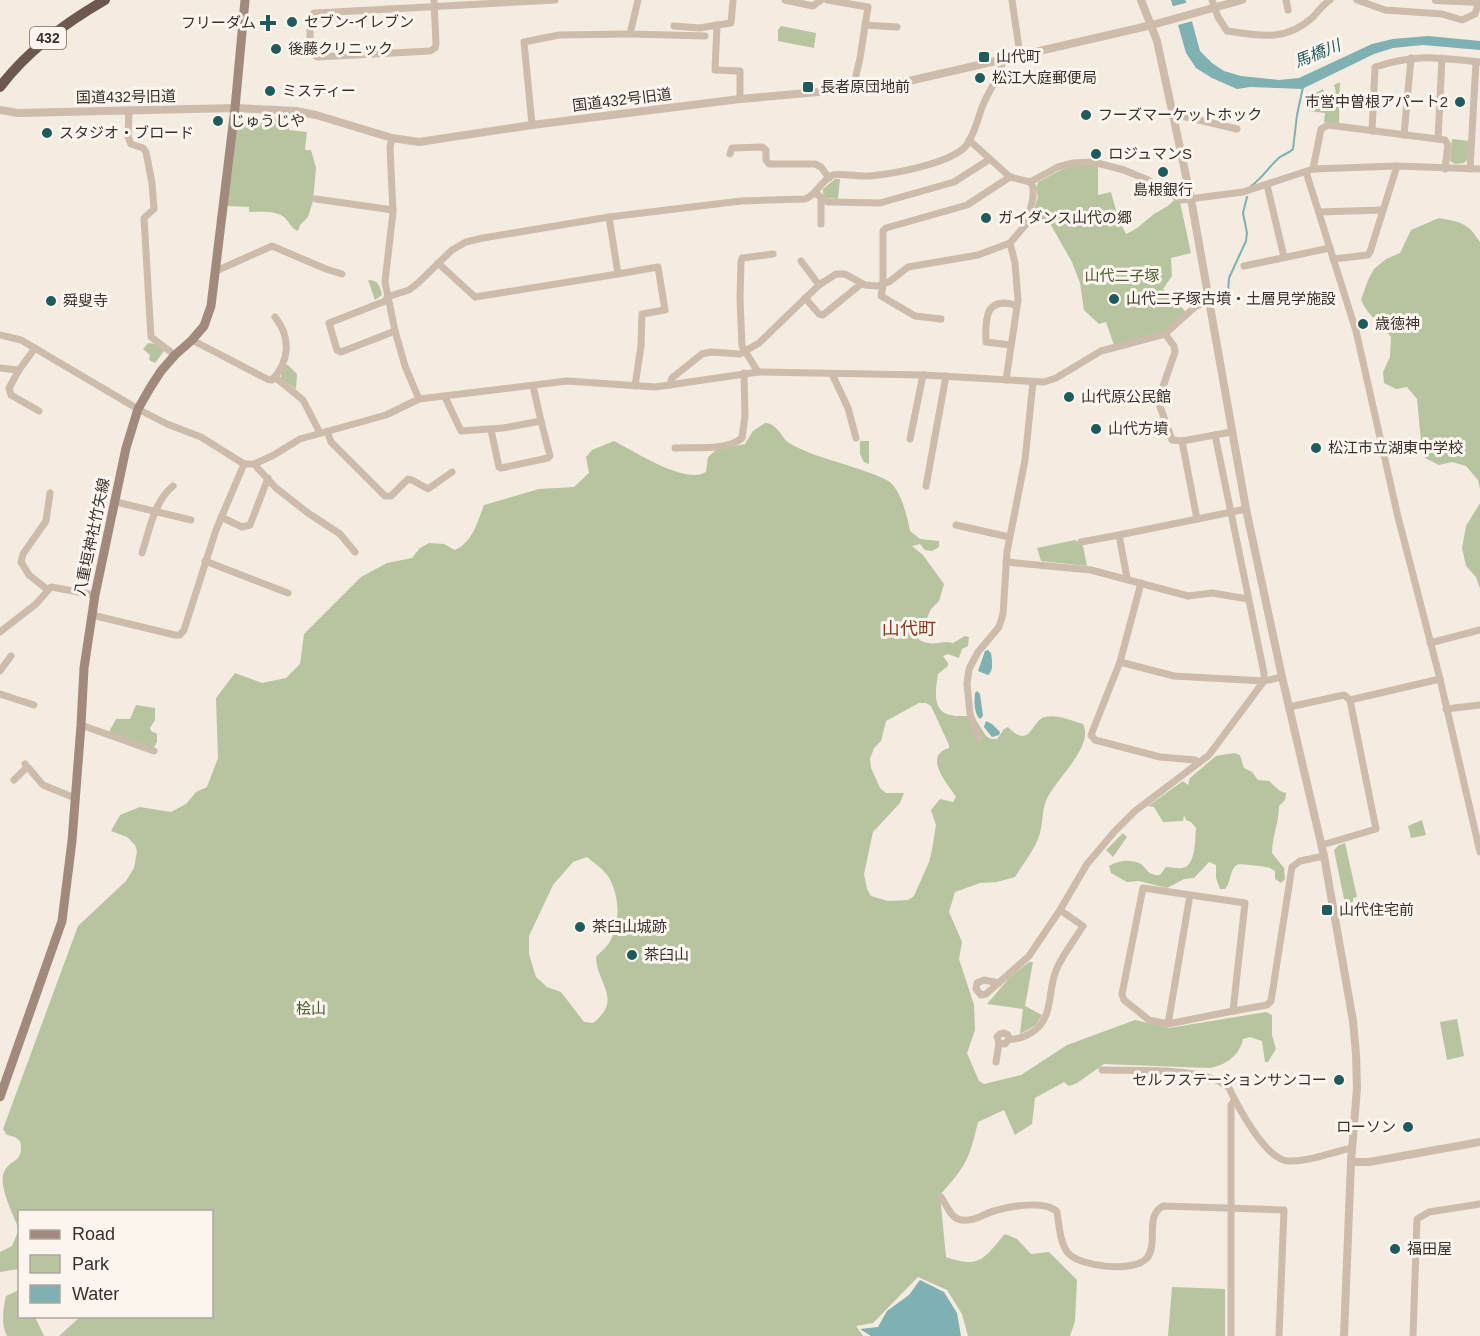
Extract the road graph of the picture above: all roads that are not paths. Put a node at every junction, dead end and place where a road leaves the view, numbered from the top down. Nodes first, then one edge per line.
1 (105, 0) edge
2 (245, 0) edge
3 (555, 0) edge
4 (638, 0) edge
5 (734, 0) edge
6 (785, 0) edge
7 (821, 0) edge
8 (827, 0) edge
9 (1012, 0) edge
10 (1141, 0) edge
11 (1242, 0) edge
12 (1286, 0) edge
13 (1330, 0) edge
14 (1357, 0) edge
15 (1436, 0) edge
16 (1478, 1) edge
17 (434, 3) edge
18 (1214, 4) edge
19 (86, 5) edge
20 (1288, 10) dead end
21 (717, 25) junction
22 (865, 25) junction
23 (1152, 25) junction
24 (674, 27) dead end
25 (897, 27) dead end
26 (630, 34) junction
27 (705, 36) dead end
28 (1020, 55) junction
29 (1411, 58) junction
30 (1442, 58) junction
31 (1003, 59) junction
32 (1478, 62) edge
33 (0, 87) edge
34 (853, 89) junction
35 (740, 99) junction
36 (235, 108) junction
37 (0, 110) edge
38 (129, 110) junction
39 (1173, 116) junction
40 (532, 125) junction
41 (1237, 129) dead end
42 (1372, 131) junction
43 (1404, 135) junction
44 (392, 138) junction
45 (1438, 139) junction
46 (969, 140) junction
47 (730, 154) dead end
48 (990, 159) junction
49 (1397, 166) junction
50 (1445, 169) junction
51 (1470, 169) junction
52 (1480, 169) edge
53 (1310, 170) junction
54 (1010, 177) junction
55 (829, 178) junction
56 (1030, 182) junction
57 (1267, 185) junction
58 (818, 196) junction
59 (316, 199) dead end
60 (1191, 199) junction
61 (393, 210) junction
62 (1383, 210) junction
63 (1319, 212) junction
64 (609, 218) junction
65 (821, 224) dead end
66 (1010, 243) junction
67 (1330, 248) junction
68 (773, 254) dead end
69 (1284, 257) junction
70 (1333, 259) junction
71 (801, 261) dead end
72 (438, 263) junction
73 (1244, 266) dead end
74 (216, 271) junction
75 (342, 274) dead end
76 (618, 274) junction
77 (861, 284) junction
78 (819, 285) junction
79 (883, 285) junction
80 (387, 298) junction
81 (804, 298) junction
82 (1210, 302) junction
83 (1015, 305) junction
84 (275, 316) dead end
85 (941, 319) dead end
86 (395, 331) junction
87 (1165, 334) junction
88 (0, 335) edge
89 (192, 340) junction
90 (1011, 345) junction
91 (35, 348) junction
92 (745, 351) junction
93 (175, 355) junction
94 (0, 368) edge
95 (19, 370) junction
96 (758, 372) junction
97 (744, 374) junction
98 (831, 374) junction
99 (923, 375) junction
100 (946, 376) junction
101 (275, 377) junction
102 (1006, 380) junction
103 (1033, 382) junction
104 (670, 385) junction
105 (533, 386) junction
106 (635, 386) junction
107 (445, 397) junction
108 (419, 399) junction
109 (138, 409) junction
110 (39, 411) dead end
111 (541, 421) junction
112 (491, 430) junction
113 (324, 432) junction
114 (1231, 432) junction
115 (1215, 435) junction
116 (856, 438) dead end
117 (910, 439) dead end
118 (1182, 441) junction
119 (675, 448) dead end
120 (244, 464) junction
121 (254, 464) junction
122 (452, 472) dead end
123 (268, 478) junction
124 (173, 486) dead end
125 (927, 486) dead end
126 (50, 493) dead end
127 (116, 502) junction
128 (1246, 509) junction
129 (156, 510) junction
130 (1230, 512) junction
131 (221, 517) junction
132 (1197, 519) junction
133 (191, 520) dead end
134 (956, 525) dead end
135 (1119, 535) junction
136 (1009, 537) junction
137 (1081, 543) dead end
138 (355, 552) dead end
139 (142, 554) dead end
140 (205, 561) junction
141 (1006, 562) junction
142 (1127, 578) junction
143 (1141, 583) junction
144 (48, 590) junction
145 (288, 593) dead end
146 (95, 595) junction
147 (1248, 599) junction
148 (92, 615) junction
149 (1480, 630) edge
150 (0, 632) edge
151 (1430, 643) junction
152 (11, 656) dead end
153 (1120, 662) junction
154 (0, 671) edge
155 (1282, 677) junction
156 (1440, 679) junction
157 (1264, 681) junction
158 (0, 694) edge
159 (1350, 700) junction
160 (34, 705) dead end
161 (1480, 705) edge
162 (1289, 707) junction
163 (1446, 709) junction
164 (81, 725) junction
165 (979, 740) dead end
166 (154, 751) dead end
167 (1199, 763) junction
168 (14, 780) dead end
169 (75, 798) junction
170 (1322, 845) junction
171 (1480, 852) edge
172 (1324, 856) junction
173 (1190, 895) junction
174 (1060, 910) junction
175 (999, 982) dead end
176 (1233, 1011) junction
177 (1168, 1024) junction
178 (996, 1062) dead end
179 (1102, 1070) dead end
180 (0, 1097) edge
181 (1234, 1100) junction
182 (1480, 1142) edge
183 (1352, 1148) junction
184 (1351, 1162) junction
185 (941, 1197) dead end
186 (1480, 1204) edge
187 (1231, 1208) junction
188 (1231, 1336) edge
189 (1280, 1336) edge
190 (1344, 1336) edge
191 (1413, 1336) edge

1 - 19 highway, 432
2 - 36 main road, 八重垣神社竹矢線
3 - 17 street
4 - 26 street
5 - 21 street
6 - 7 street
8 - 22 street
9 - 28 street
10 - 23 street
11 - 18 street, 国道432号旧道
12 - 20 street
13 - 18 street
14 - 16 street
15 - 16 street
17 - 17 street
18 - 23 street, 国道432号旧道
19 - 33 highway, 432
21 - 24 street
21 - 35 street
22 - 25 street
22 - 34 street
23 - 28 street, 国道432号旧道
23 - 39 street
26 - 27 street
26 - 40 street
28 - 31 street, 国道432号旧道
29 - 30 street
29 - 42 street
29 - 43 street
30 - 32 street
30 - 45 street
31 - 34 street, 国道432号旧道
31 - 46 street
32 - 51 street
34 - 35 street, 国道432号旧道
35 - 40 street, 国道432号旧道
36 - 38 street, 国道432号旧道
36 - 44 street, 国道432号旧道
36 - 74 main road, 八重垣神社竹矢線
37 - 38 street, 国道432号旧道
38 - 93 street
39 - 41 street
39 - 60 street
40 - 44 street, 国道432号旧道
42 - 43 street
42 - 53 street
43 - 45 street
44 - 61 street
45 - 50 street
46 - 48 street
46 - 55 street
47 - 55 street
48 - 54 street
48 - 58 street
49 - 50 street
49 - 53 street
49 - 62 street
50 - 51 street
51 - 52 street
53 - 57 street
53 - 63 street
54 - 56 street
54 - 79 street
55 - 58 street
56 - 60 street
56 - 66 street
57 - 60 street
57 - 69 street
58 - 64 street
58 - 65 street
59 - 61 street
60 - 82 street
61 - 80 street
62 - 63 street
62 - 70 street
63 - 67 street
64 - 72 street
64 - 76 street
66 - 79 street
66 - 83 street
67 - 69 street
67 - 70 street
68 - 92 street
69 - 73 street
70 - 151 street
71 - 78 street
72 - 76 street
72 - 80 street
74 - 75 street
74 - 89 main road, 八重垣神社竹矢線
76 - 106 street
77 - 78 street
77 - 79 street
77 - 81 street
78 - 81 street
79 - 85 street
80 - 86 street
80 - 86 street
81 - 92 street
82 - 87 street
82 - 114 street
83 - 90 street
83 - 90 street
84 - 101 street
86 - 108 street
87 - 103 street
87 - 118 street
88 - 91 street
89 - 93 main road, 八重垣神社竹矢線
89 - 101 street
90 - 102 street
91 - 95 street
91 - 109 street
92 - 96 street
92 - 104 street
93 - 109 main road, 八重垣神社竹矢線
94 - 95 street
95 - 110 street
96 - 97 street
96 - 98 street
97 - 104 street
97 - 119 street
98 - 99 street
98 - 116 street
99 - 100 street
99 - 117 street
100 - 102 street
100 - 125 street
101 - 113 street
102 - 103 street
103 - 136 street
104 - 106 street
105 - 106 street
105 - 107 street
105 - 111 street
107 - 108 street
107 - 112 street
108 - 113 street
109 - 120 street
109 - 127 main road, 八重垣神社竹矢線
111 - 112 street
111 - 112 street
113 - 121 street
113 - 122 street
114 - 115 street
114 - 128 street
115 - 118 street
115 - 130 street
118 - 132 street
120 - 121 street
120 - 131 street
121 - 123 street
123 - 131 street
123 - 138 street
124 - 129 street
126 - 144 street
127 - 129 street
127 - 146 main road, 八重垣神社竹矢線
128 - 130 street
128 - 155 street
129 - 133 street
129 - 139 street
130 - 132 street
130 - 147 street
131 - 140 street
132 - 135 street
134 - 136 street
135 - 137 street
135 - 142 street
136 - 141 street
140 - 145 street
140 - 148 street
141 - 142 street
141 - 165 street
142 - 143 street
143 - 147 street
143 - 153 street
144 - 146 street
144 - 150 street
146 - 148 main road, 八重垣神社竹矢線
147 - 157 street
148 - 164 main road, 八重垣神社竹矢線
149 - 151 street
151 - 156 street
152 - 154 street
153 - 157 street
153 - 167 street
155 - 157 street
155 - 162 street
156 - 159 street
156 - 163 street
157 - 167 street
158 - 160 street
159 - 162 street
159 - 170 street
161 - 163 street
162 - 170 street
163 - 171 street
164 - 166 street
164 - 169 main road, 八重垣神社竹矢線
167 - 174 street
168 - 169 street
169 - 180 main road, 八重垣神社竹矢線
170 - 172 street
172 - 176 street
172 - 183 street
173 - 176 street
173 - 177 street
173 - 177 street
174 - 175 street
174 - 178 street
176 - 177 street
179 - 181 street
181 - 183 street
181 - 187 street
182 - 184 street
183 - 184 street
184 - 190 street
185 - 187 street
186 - 191 street
187 - 188 street
187 - 189 street

